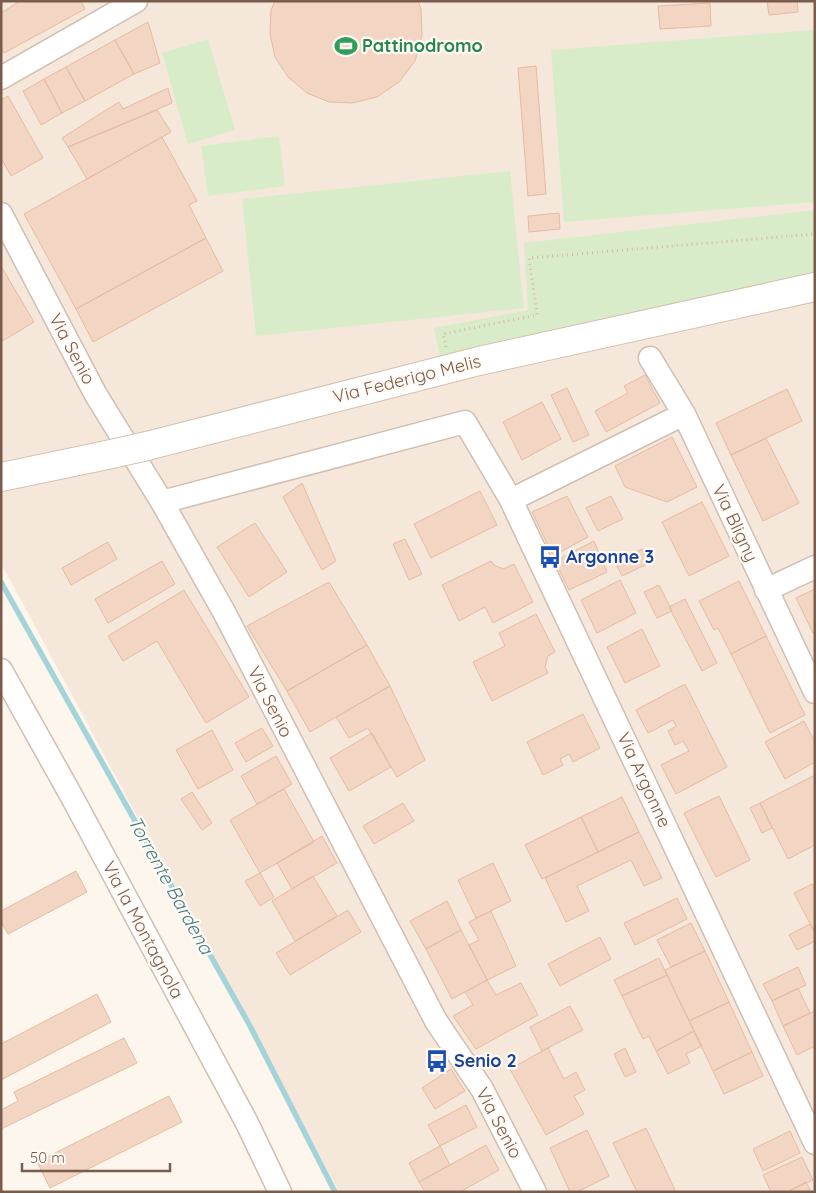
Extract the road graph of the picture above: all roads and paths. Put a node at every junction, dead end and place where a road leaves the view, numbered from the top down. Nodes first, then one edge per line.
1 (136, 1) edge
2 (1, 78) edge
3 (1, 214) edge
4 (815, 234) edge
5 (815, 287) edge
6 (446, 348) dead end
7 (650, 358) dead end
8 (684, 414) junction
9 (1, 477) edge
10 (511, 500) junction
11 (162, 502) junction
12 (815, 567) edge
13 (766, 590) junction
14 (1, 670) edge
15 (815, 692) edge
16 (815, 1143) edge
17 (280, 1192) edge
18 (535, 1192) edge

1 - 2 street
3 - 11 street, Via Senio
4 - 6 path
5 - 9 main road, Via Federigo Melis, bridge
7 - 8 street, Via Bligny
8 - 10 street
8 - 13 street, Via Bligny
10 - 11 street, Via Argonne
10 - 16 street, Via Argonne
11 - 18 street, Via Senio
12 - 13 street
13 - 15 street, Via Bligny
14 - 17 street, Via la Montagnola

